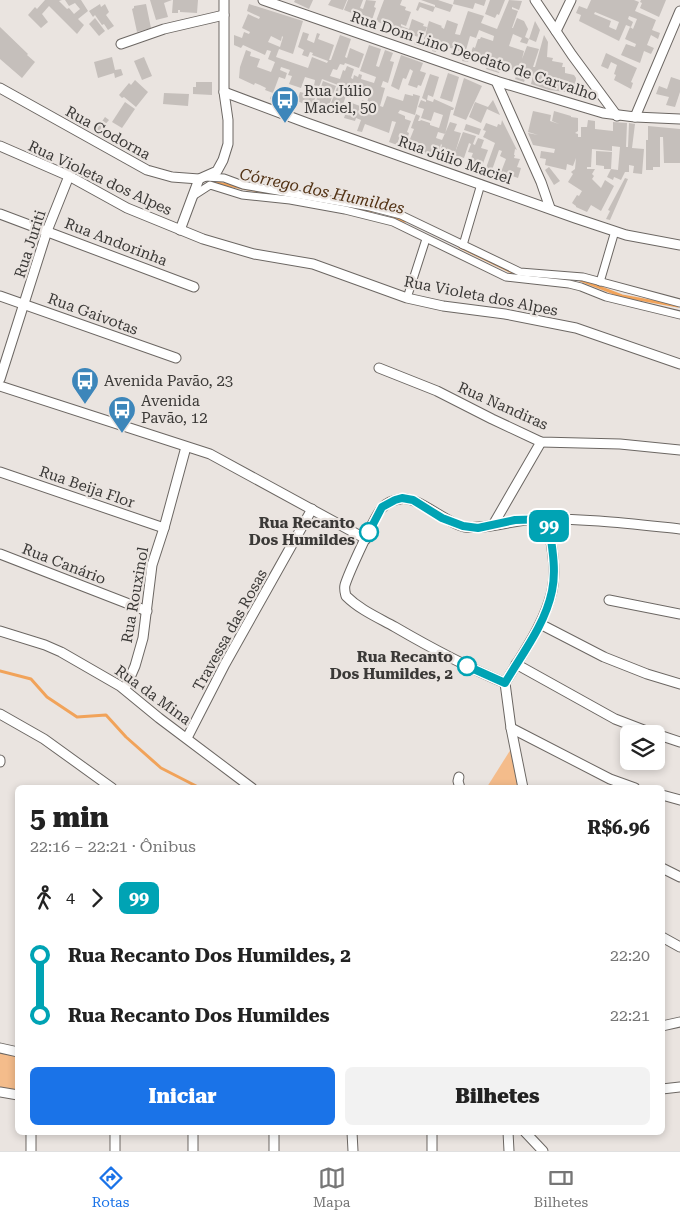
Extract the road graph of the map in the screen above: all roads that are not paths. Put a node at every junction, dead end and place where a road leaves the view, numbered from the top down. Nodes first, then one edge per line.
1 (224, 0) edge
2 (263, 0) edge
3 (535, 0) edge
4 (571, 0) edge
5 (680, 11) edge
6 (224, 15) junction
7 (556, 30) junction
8 (121, 44) dead end
9 (496, 81) junction
10 (0, 88) edge
11 (224, 92) junction
12 (617, 116) junction
13 (635, 117) junction
14 (680, 119) edge
15 (0, 146) edge
16 (69, 176) junction
17 (201, 178) junction
18 (223, 179) junction
19 (481, 184) junction
20 (243, 186) junction
21 (218, 189) junction
22 (242, 195) junction
23 (193, 196) junction
24 (353, 207) junction
25 (550, 208) junction
26 (0, 214) edge
27 (180, 230) junction
28 (47, 231) junction
29 (616, 231) junction
30 (426, 239) junction
31 (449, 239) junction
32 (680, 244) edge
33 (463, 245) junction
34 (445, 248) junction
35 (551, 278) junction
36 (600, 282) junction
37 (194, 287) dead end
38 (0, 296) edge
39 (407, 298) junction
40 (680, 303) edge
41 (24, 304) junction
42 (680, 315) edge
43 (176, 358) dead end
44 (680, 364) edge
45 (379, 368) dead end
46 (0, 380) edge
47 (0, 386) edge
48 (541, 442) junction
49 (186, 446) junction
50 (680, 450) edge
51 (0, 472) edge
52 (312, 509) junction
53 (548, 519) junction
54 (493, 525) junction
55 (164, 528) junction
56 (680, 528) edge
57 (366, 539) junction
58 (0, 554) edge
59 (609, 600) dead end
60 (147, 611) junction
61 (680, 614) edge
62 (544, 626) dead end
63 (0, 631) edge
64 (516, 664) junction
65 (505, 683) junction
66 (680, 684) edge
67 (125, 689) junction
68 (0, 714) edge
69 (631, 725) edge
70 (511, 728) junction
71 (665, 737) edge
72 (187, 738) junction
73 (680, 742) edge
74 (459, 777) dead end
75 (108, 785) edge
76 (248, 785) edge
77 (458, 785) edge
78 (523, 785) edge
79 (626, 785) edge
80 (665, 796) edge
81 (680, 800) edge
82 (665, 870) edge
83 (680, 877) edge
84 (665, 939) edge
85 (680, 947) edge
86 (680, 1022) edge
87 (665, 1025) edge
88 (0, 1048) edge
89 (15, 1051) edge
90 (680, 1087) edge
91 (665, 1089) edge
92 (0, 1092) edge
93 (15, 1094) edge
94 (31, 1135) edge
95 (115, 1135) edge
96 (193, 1135) edge
97 (274, 1135) edge
98 (352, 1135) edge
99 (432, 1135) edge
100 (508, 1135) edge
101 (528, 1135) edge
102 (31, 1151) edge
103 (115, 1151) edge
104 (193, 1151) edge
105 (274, 1151) edge
106 (353, 1151) edge
107 (432, 1151) edge
108 (509, 1151) edge
109 (543, 1151) edge

1 - 6 street
2 - 9 street, Rua Dom Lino Deodato de Carvalho
3 - 7 street
4 - 7 street
5 - 13 street
6 - 8 street
6 - 11 street
7 - 12 street
9 - 12 street, Rua Dom Lino Deodato de Carvalho
9 - 25 street
10 - 17 street, Rua Codorna
11 - 17 street
11 - 19 street, Rua Júlio Maciel
12 - 13 street, Rua Dom Lino Deodato de Carvalho
13 - 14 street, Rua Dom Lino Deodato de Carvalho
15 - 16 street, Rua Violeta dos Alpes
16 - 27 street, Rua Violeta dos Alpes
16 - 28 street, Rua Juriti
17 - 18 street
17 - 23 street
18 - 20 street
18 - 21 street
19 - 25 street, Rua Júlio Maciel
19 - 33 street
20 - 22 street
20 - 24 street
21 - 22 street
21 - 23 street
22 - 24 street
23 - 27 street
24 - 30 street
24 - 31 street
25 - 29 street, Rua Júlio Maciel
26 - 28 street, Rua Andorinha
27 - 39 street, Rua Violeta dos Alpes
28 - 37 street, Rua Andorinha
28 - 41 street, Rua Juriti
29 - 32 street, Rua Júlio Maciel
29 - 36 street
30 - 34 street
30 - 39 street
31 - 33 street
31 - 34 street
33 - 35 street
34 - 35 street
35 - 36 street
35 - 42 street
36 - 40 street
38 - 41 street, Rua Gaivotas
39 - 44 street, Rua Violeta dos Alpes
41 - 43 street, Rua Gaivotas
41 - 46 street, Rua Juriti
45 - 48 street, Rua Nandiras
47 - 49 street
48 - 50 street, Rua Nandiras
48 - 54 street
49 - 52 street
49 - 55 street, Rua Rouxinol
51 - 55 street, Rua Beija Flor
52 - 57 street
52 - 72 street, Travessa das Rosas
53 - 54 street
53 - 56 street
53 - 64 street
54 - 57 street
55 - 60 street, Rua Rouxinol
57 - 65 street
58 - 60 street, Rua Canário
59 - 61 street
60 - 67 street, Rua Rouxinol
62 - 66 street
63 - 67 street, Rua da Mina
64 - 65 street
64 - 69 street
65 - 70 street
67 - 72 street, Rua da Mina
68 - 75 street
70 - 78 street
70 - 79 street
71 - 73 street
72 - 76 street, Rua da Mina
74 - 77 street
80 - 81 street
82 - 83 street
84 - 85 street
86 - 87 street
88 - 89 street
90 - 91 street
92 - 93 street
94 - 102 street
95 - 103 street
96 - 104 street
97 - 105 street
98 - 106 street
99 - 107 street
100 - 108 street
101 - 109 street

